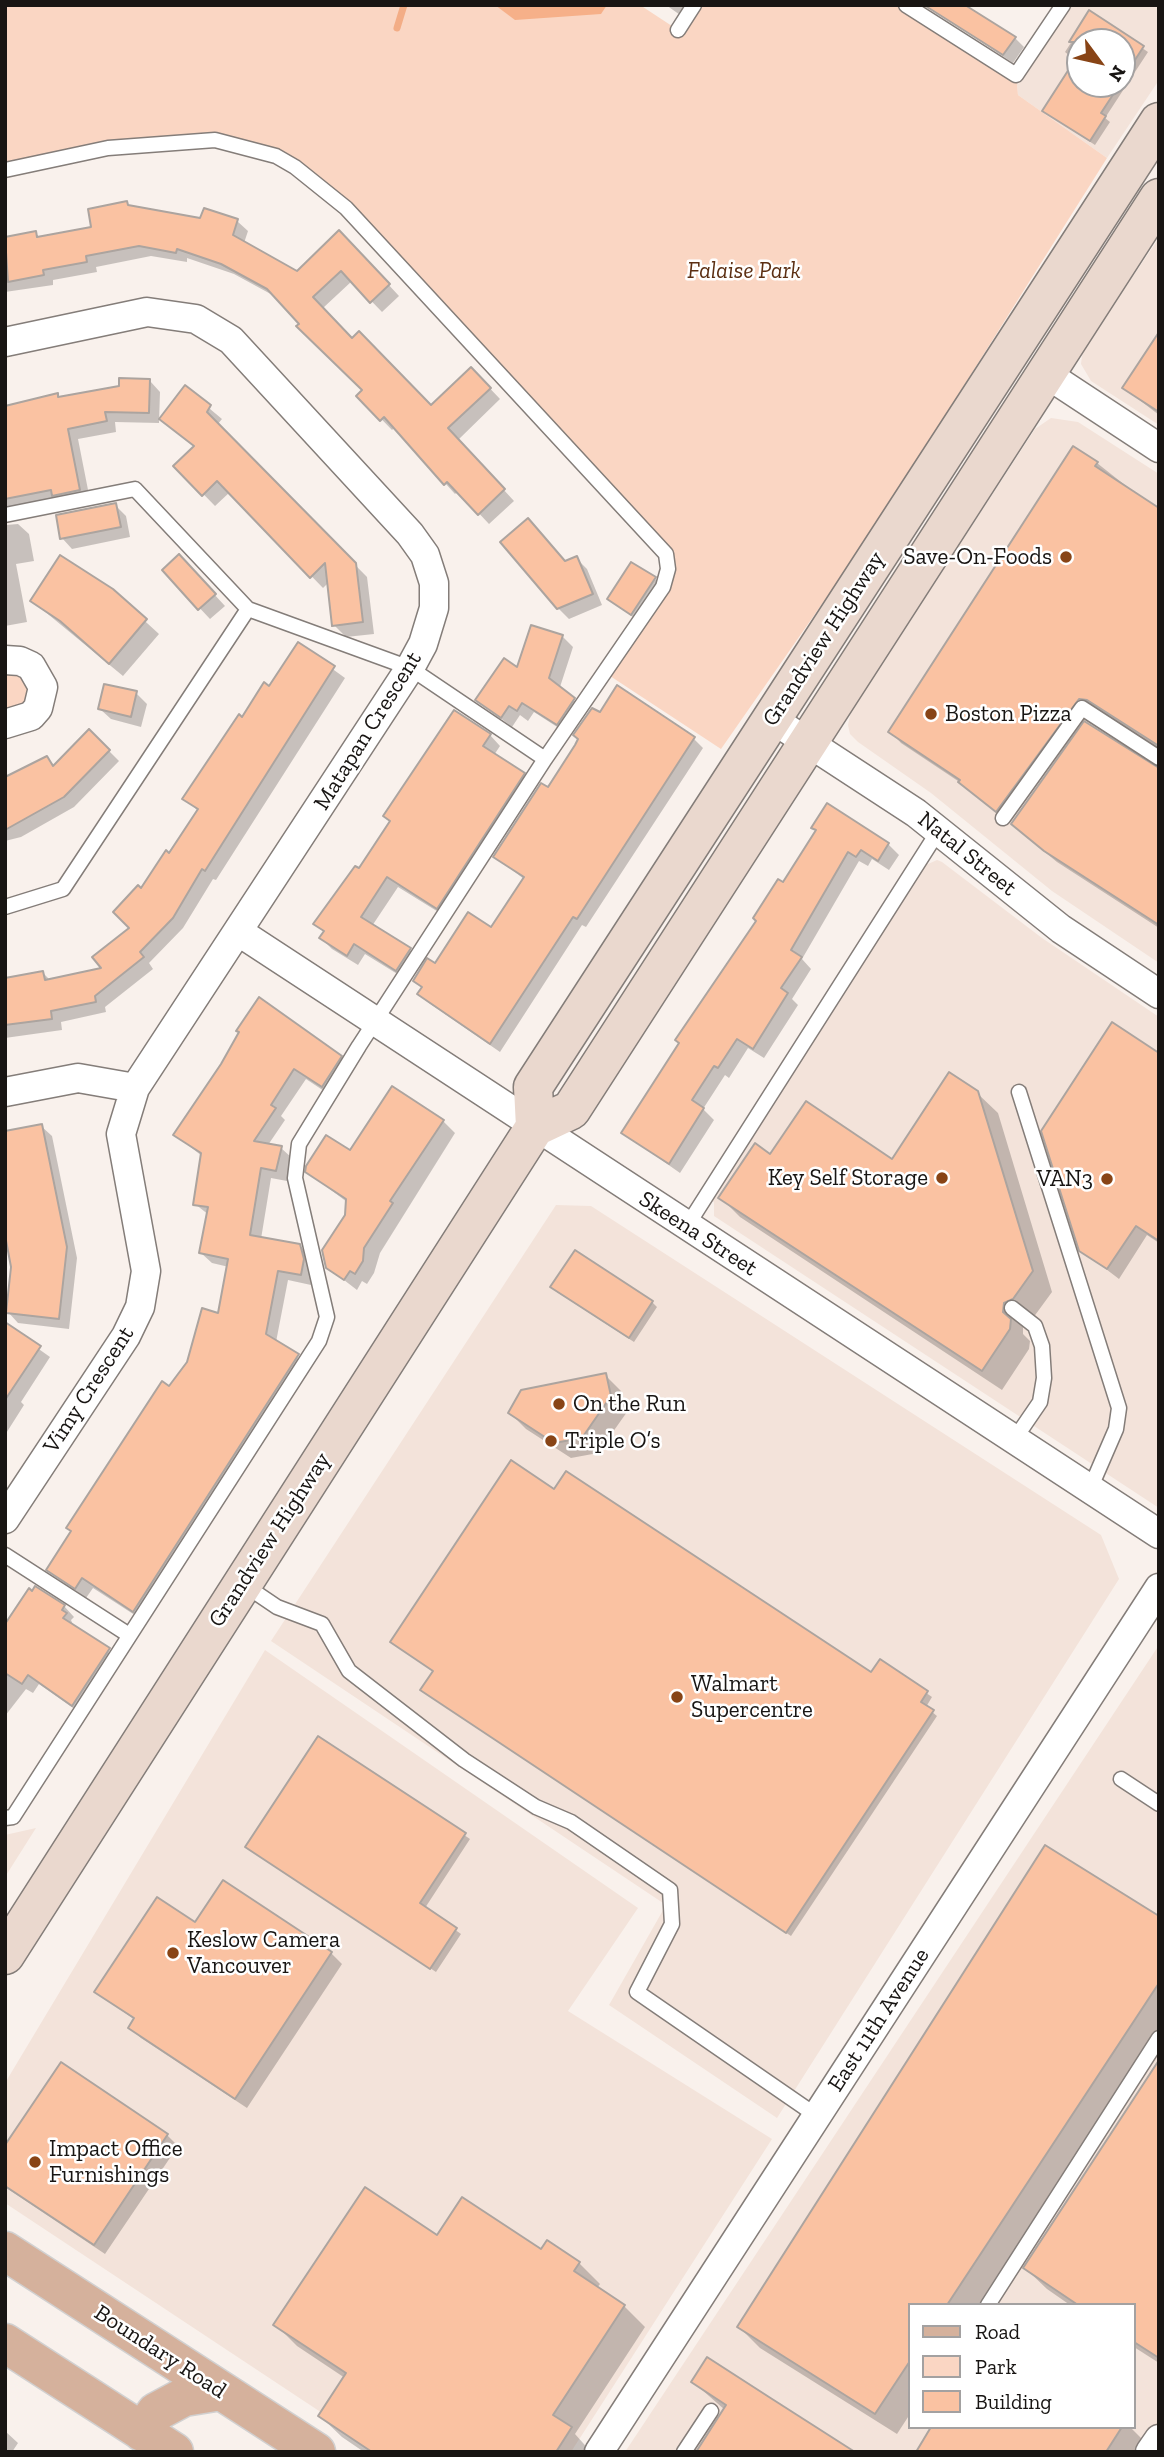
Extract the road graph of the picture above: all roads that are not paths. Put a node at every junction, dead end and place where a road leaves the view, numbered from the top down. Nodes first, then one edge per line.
1 (694, 5) edge
2 (906, 5) edge
3 (1063, 5) edge
4 (678, 30) dead end
5 (1159, 122) edge
6 (5, 170) edge
7 (1159, 198) edge
8 (5, 342) edge
9 (1045, 373) junction
10 (1159, 448) edge
11 (5, 515) edge
12 (248, 609) junction
13 (5, 660) edge
14 (410, 668) junction
15 (772, 719) junction
16 (5, 724) edge
17 (808, 742) junction
18 (1159, 758) edge
19 (545, 759) junction
20 (1003, 818) dead end
21 (939, 830) junction
22 (5, 907) edge
23 (239, 932) junction
24 (1159, 994) edge
25 (375, 1021) junction
26 (135, 1088) junction
27 (5, 1092) edge
28 (1019, 1092) dead end
29 (535, 1127) junction
30 (687, 1226) junction
31 (1012, 1308) dead end
32 (1014, 1440) junction
33 (1090, 1489) junction
34 (5, 1520) edge
35 (1159, 1534) edge
36 (5, 1555) edge
37 (242, 1583) junction
38 (1159, 1588) edge
39 (129, 1635) junction
40 (1121, 1779) dead end
41 (1159, 1804) edge
42 (5, 1818) edge
43 (5, 1955) edge
44 (1159, 2038) edge
45 (817, 2116) junction
46 (5, 2252) edge
47 (989, 2303) edge
48 (5, 2343) edge
49 (221, 2391) junction
50 (711, 2411) dead end
51 (1159, 2439) edge
52 (135, 2442) edge
53 (174, 2452) edge
54 (316, 2452) edge
55 (599, 2452) edge
56 (684, 2452) edge
57 (1150, 2452) edge

1 - 4 lane
2 - 3 lane
5 - 15 main road, Grandview Highway
6 - 19 lane
7 - 9 main road, Grandview Highway
8 - 14 street, Matapan Crescent
9 - 10 street
9 - 17 main road, Grandview Highway
11 - 12 lane
12 - 14 lane
12 - 22 lane
13 - 16 street
14 - 19 lane
14 - 23 street, Matapan Crescent
15 - 17 street, Natal Street
15 - 29 main road, Grandview Highway
17 - 21 street, Natal Street
17 - 29 main road, Grandview Highway
18 - 20 lane
19 - 25 lane
21 - 24 street, Natal Street
21 - 30 lane
23 - 25 street, Skeena Street
23 - 26 street, Matapan Crescent
25 - 29 street, Skeena Street
25 - 39 lane
26 - 27 street
26 - 34 street, Vimy Crescent
28 - 33 lane
29 - 30 street, Skeena Street
29 - 37 main road, Grandview Highway
30 - 32 street, Skeena Street
31 - 32 lane
32 - 33 street, Skeena Street
33 - 35 street, Skeena Street
36 - 39 lane
37 - 43 main road, Grandview Highway
37 - 45 lane
38 - 45 street, East 11th Avenue
39 - 42 lane
40 - 41 lane
44 - 47 lane
45 - 55 street, East 11th Avenue
46 - 49 main road, Boundary Road
48 - 52 main road
49 - 52 main road
49 - 54 main road, Boundary Road
50 - 56 lane
51 - 57 street
52 - 53 main road

